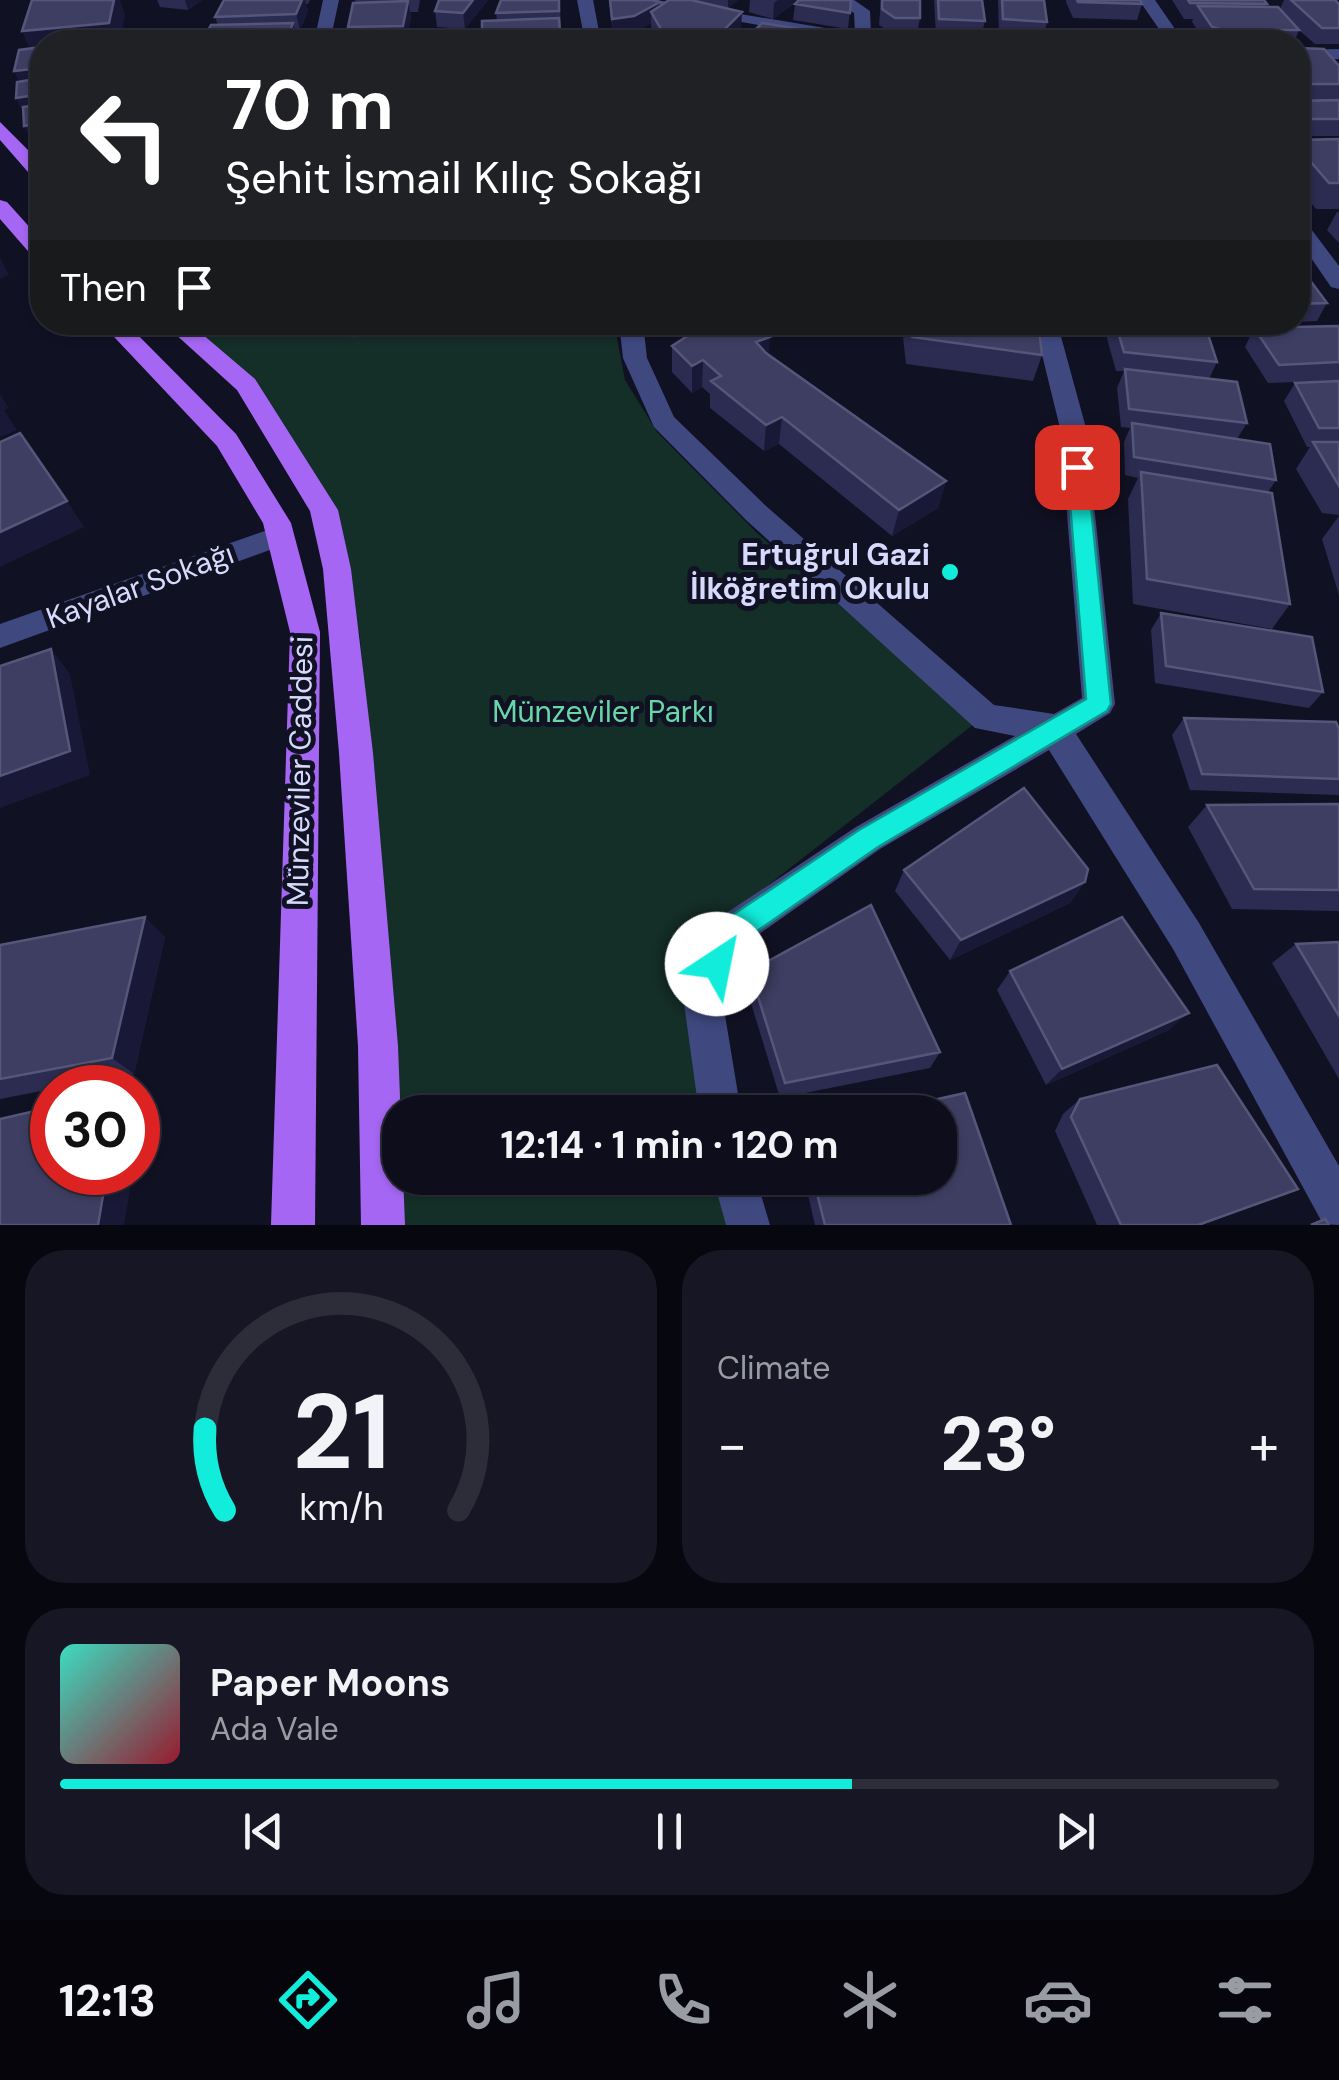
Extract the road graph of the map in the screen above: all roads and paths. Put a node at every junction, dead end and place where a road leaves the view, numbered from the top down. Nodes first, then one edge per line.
1 (331, 0) edge
2 (585, 0) edge
3 (626, 0) edge
4 (844, 0) edge
5 (1147, 0) edge
6 (325, 30) edge
7 (591, 30) edge
8 (808, 30) edge
9 (863, 30) edge
10 (1168, 30) edge
11 (1339, 54) edge
12 (1310, 55) edge
13 (0, 128) edge
14 (30, 162) edge
15 (0, 206) edge
16 (30, 240) edge
17 (1310, 242) edge
18 (1339, 282) edge
19 (124, 335) edge
20 (188, 335) edge
21 (632, 335) edge
22 (1048, 335) edge
23 (279, 536) junction
24 (0, 636) edge
25 (1053, 727) junction
26 (717, 1095) edge
27 (739, 1195) edge
28 (1339, 1208) edge
29 (293, 1225) edge
30 (383, 1225) edge
31 (748, 1225) edge

1 - 6 street
2 - 7 street
3 - 8 street
4 - 9 street
5 - 10 street
11 - 12 street
13 - 14 main road
15 - 16 main road
17 - 18 street
19 - 23 main road, Münzeviler Caddesi
20 - 30 main road, Münzeviler Caddesi
21 - 25 street
22 - 25 street
23 - 24 street, Kayalar Sokağı
23 - 29 main road, Münzeviler Caddesi
25 - 26 street
25 - 28 street
27 - 31 street

